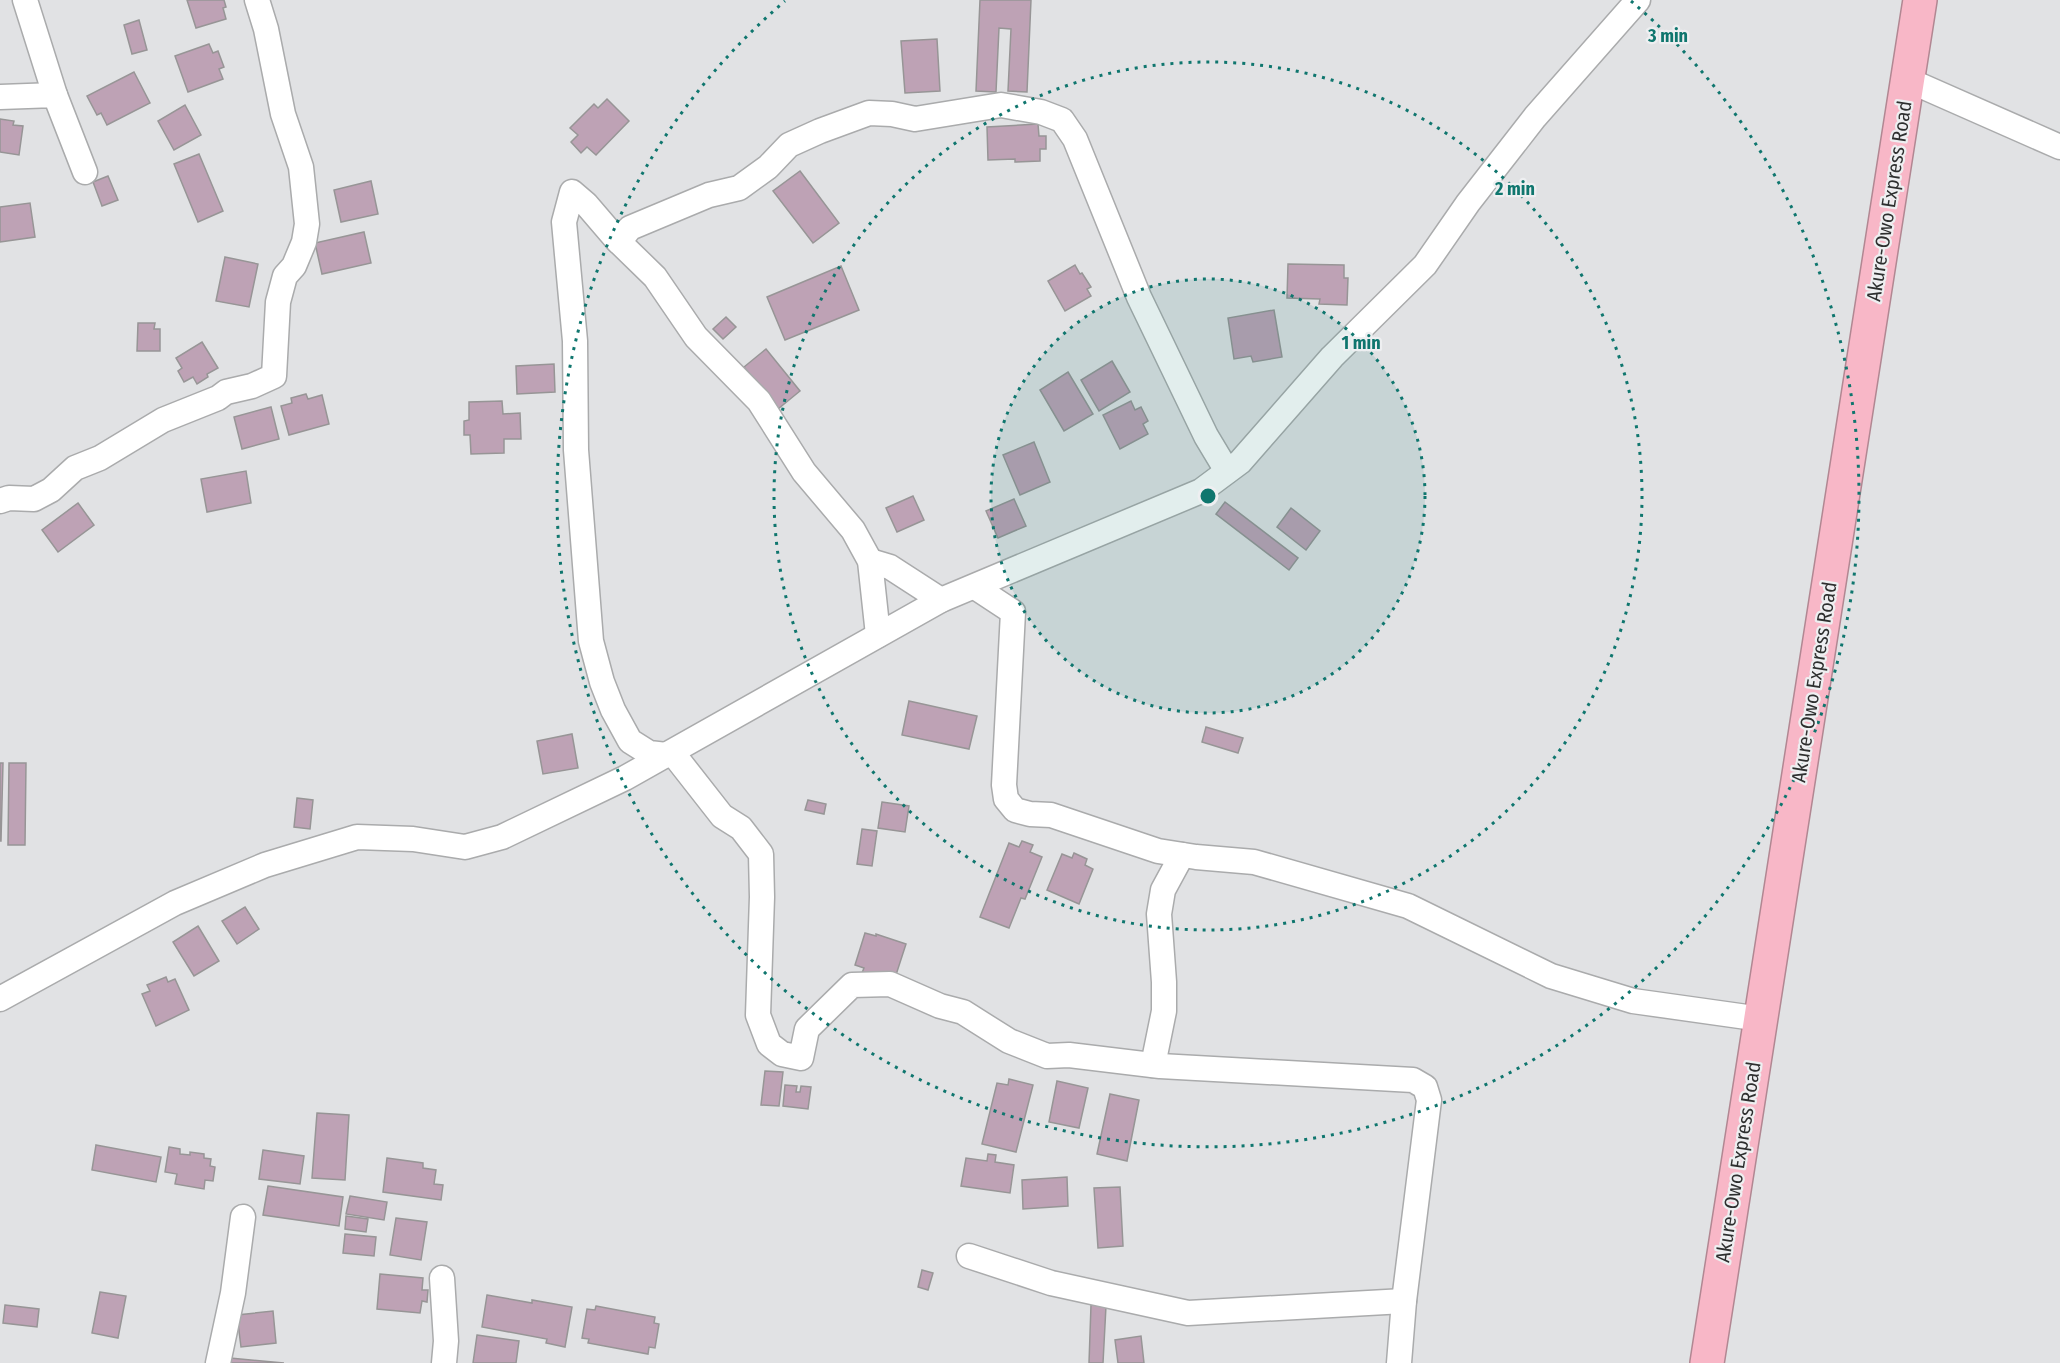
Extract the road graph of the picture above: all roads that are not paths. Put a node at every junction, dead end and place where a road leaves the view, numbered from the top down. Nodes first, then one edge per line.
1 (25, 0) edge
2 (257, 0) edge
3 (1638, 0) edge
4 (1920, 0) edge
5 (1908, 80) junction
6 (55, 95) junction
7 (0, 97) edge
8 (2060, 147) edge
9 (85, 172) dead end
10 (619, 242) junction
11 (1227, 471) junction
12 (0, 501) edge
13 (870, 561) junction
14 (1021, 566) junction
15 (975, 586) junction
16 (941, 600) junction
17 (1013, 612) junction
18 (878, 635) junction
19 (667, 755) junction
20 (1182, 855) junction
21 (0, 999) edge
22 (1761, 1019) junction
23 (1153, 1065) junction
24 (243, 1217) dead end
25 (969, 1256) dead end
26 (441, 1278) dead end
27 (1404, 1301) junction
28 (218, 1363) edge
29 (444, 1363) edge
30 (1399, 1363) edge
31 (1707, 1363) edge

1 - 6 street
2 - 12 street
3 - 11 street
4 - 5 highway, Akure-Owo Express Road
5 - 8 street
5 - 22 highway, Akure-Owo Express Road
6 - 7 street
6 - 9 street
10 - 11 street
10 - 13 street
10 - 19 street
11 - 14 street
13 - 16 street
13 - 18 street
14 - 15 street
14 - 17 street
15 - 16 street
15 - 17 street
16 - 18 street
17 - 20 street
18 - 19 street
19 - 21 street
19 - 23 street
20 - 22 street
20 - 23 street
22 - 31 highway, Akure-Owo Express Road
23 - 27 street
24 - 28 street
25 - 27 street
26 - 29 street
27 - 30 street

